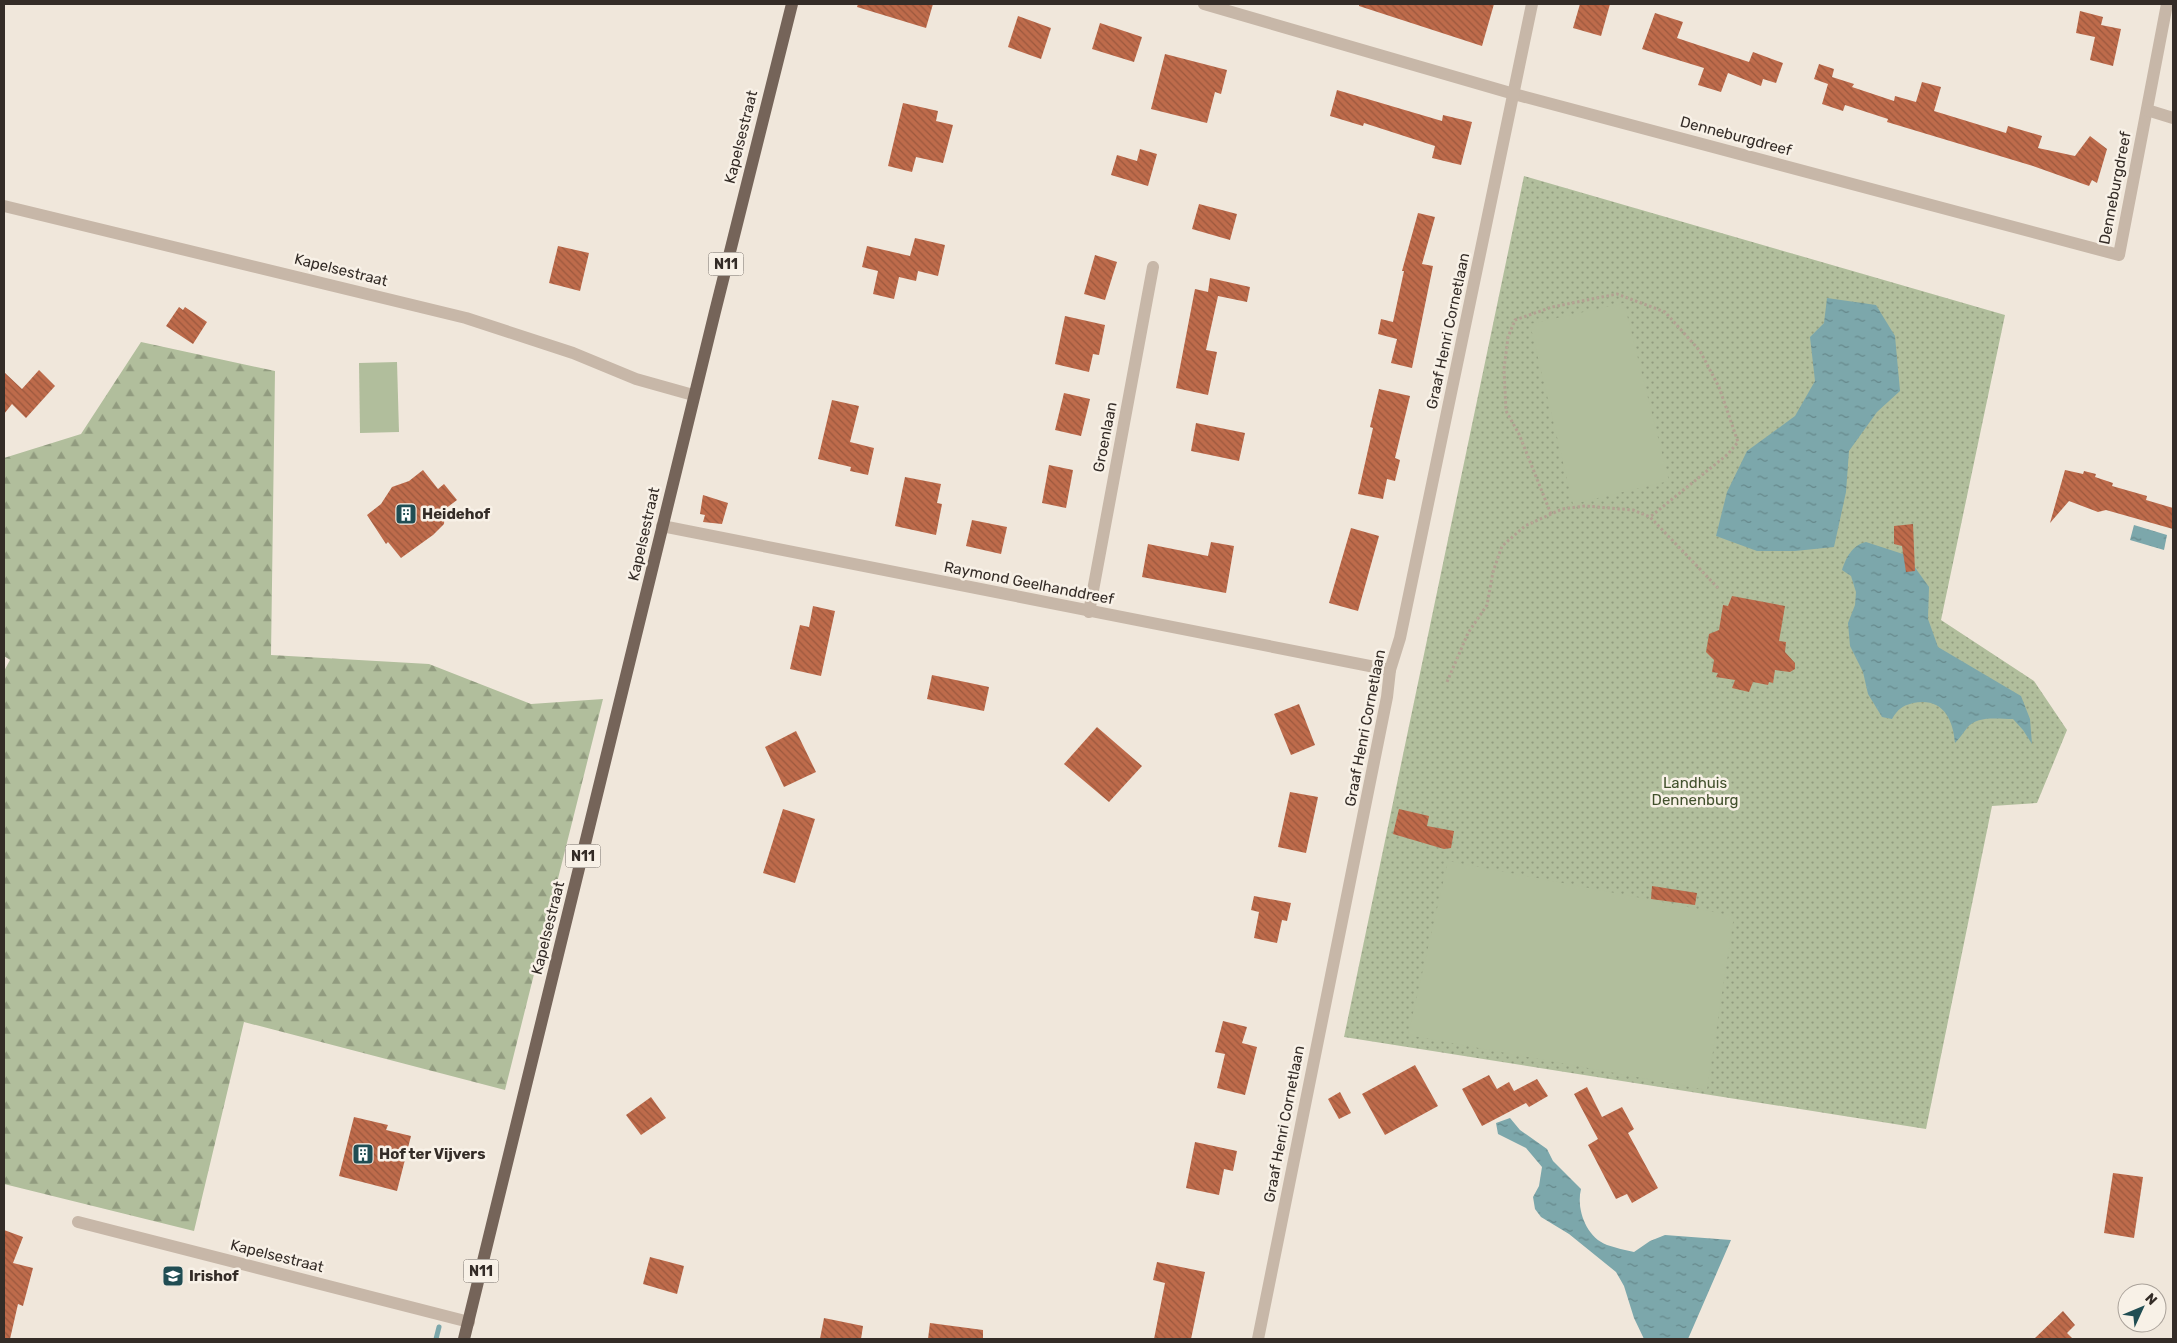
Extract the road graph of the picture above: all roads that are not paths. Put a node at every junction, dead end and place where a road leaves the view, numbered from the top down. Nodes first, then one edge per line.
1 (792, 4) edge
2 (1204, 4) edge
3 (1532, 4) edge
4 (2167, 4) edge
5 (1514, 94) junction
6 (2147, 110) junction
7 (2173, 118) edge
8 (4, 206) edge
9 (1154, 267) dead end
10 (693, 395) junction
11 (662, 526) junction
12 (1089, 612) junction
13 (1390, 670) junction
14 (78, 1222) dead end
15 (469, 1322) junction
16 (464, 1339) edge
17 (1258, 1339) edge

1 - 10 main road, Kapelsestraat / N11
2 - 5 street, Denneburgdreef
3 - 5 street, Graaf Henri Cornetlaan
4 - 6 street
5 - 6 street, Denneburgdreef
5 - 13 street, Graaf Henri Cornetlaan
6 - 7 street
8 - 10 street, Kapelsestraat
9 - 12 street, Groenlaan
10 - 11 main road, Kapelsestraat / N11
11 - 12 street, Raymond Geelhanddreef
11 - 15 main road, Kapelsestraat / N11
12 - 13 street, Raymond Geelhanddreef
13 - 17 street, Graaf Henri Cornetlaan
14 - 15 street, Kapelsestraat
15 - 16 main road, Kapelsestraat / N11

